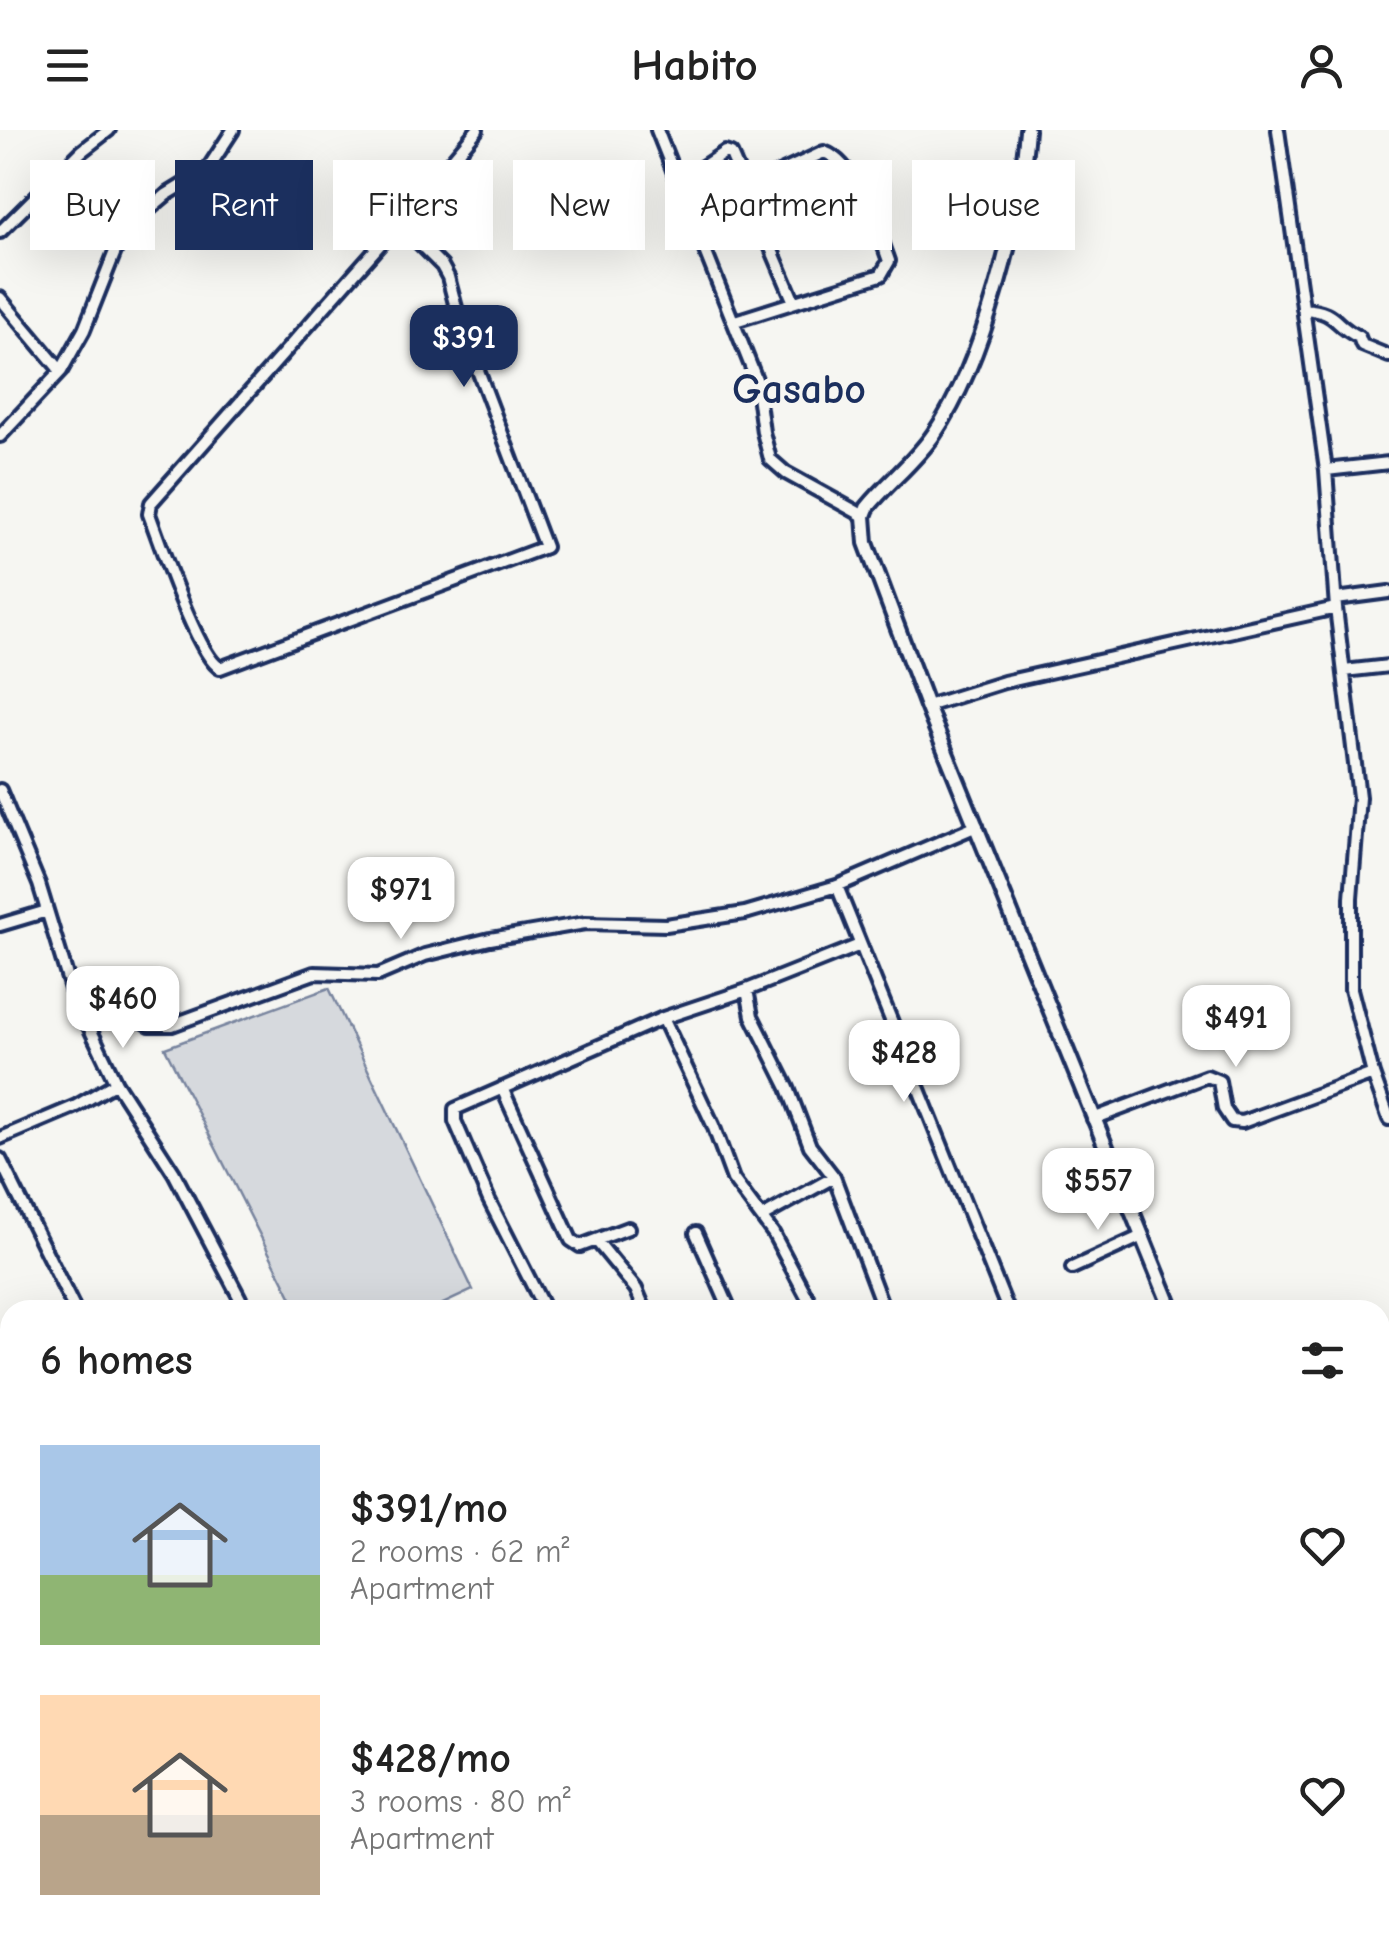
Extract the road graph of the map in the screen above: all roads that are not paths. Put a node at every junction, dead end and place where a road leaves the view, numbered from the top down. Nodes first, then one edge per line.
1 (109, 130) edge
2 (233, 130) edge
3 (477, 130) edge
4 (657, 130) edge
5 (1027, 130) edge
6 (1278, 130) edge
7 (452, 160) edge
8 (670, 160) edge
9 (807, 160) edge
10 (838, 160) edge
11 (399, 223) joint
12 (0, 232) edge
13 (707, 250) edge
14 (771, 250) edge
15 (885, 250) edge
16 (0, 298) edge
17 (794, 302) junction
18 (1302, 309) junction
19 (735, 321) junction
20 (1389, 356) edge
21 (61, 371) junction
22 (0, 436) edge
23 (1389, 464) edge
24 (1326, 470) junction
25 (864, 516) junction
26 (1389, 592) edge
27 (1336, 603) junction
28 (1389, 666) edge
29 (1344, 671) junction
30 (927, 706) junction
31 (0, 790) edge
32 (977, 826) junction
33 (837, 886) junction
34 (48, 911) junction
35 (0, 925) edge
36 (860, 945) junction
37 (70, 989) junction
38 (747, 990) junction
39 (662, 1018) junction
40 (1373, 1074) junction
41 (116, 1083) junction
42 (502, 1088) junction
43 (1094, 1119) junction
44 (1389, 1119) edge
45 (0, 1138) edge
46 (0, 1159) edge
47 (834, 1177) junction
48 (762, 1217) junction
49 (628, 1228) dead end
50 (696, 1234) dead end
51 (1142, 1236) junction
52 (596, 1240) junction
53 (1072, 1268) dead end
54 (70, 1300) edge
55 (241, 1300) edge
56 (540, 1300) edge
57 (641, 1300) edge
58 (726, 1300) edge
59 (808, 1300) edge
60 (880, 1300) edge
61 (1004, 1300) edge
62 (1168, 1300) edge

1 - 12 street
2 - 21 street
3 - 7 street
4 - 8 street
5 - 25 main road
6 - 18 street
9 - 10 street
11 - 11 street
13 - 19 street
14 - 17 street
15 - 17 street
16 - 21 street
17 - 19 street
18 - 20 street
18 - 24 street
19 - 25 street
21 - 22 street
23 - 24 street
24 - 27 street
25 - 30 main road
26 - 27 street
27 - 29 street
27 - 30 street
28 - 29 street
29 - 40 street
30 - 32 main road
31 - 34 street
32 - 33 street
32 - 43 main road
33 - 36 street
33 - 37 street
34 - 35 street
34 - 37 street
36 - 38 street
36 - 61 street
37 - 41 street
38 - 39 street
38 - 47 street
39 - 42 street
39 - 48 street
40 - 43 street
40 - 44 street
41 - 45 street
41 - 55 street
42 - 52 street
42 - 56 street
43 - 51 main road
46 - 54 street
47 - 48 street
47 - 60 street
48 - 59 street
49 - 52 street
50 - 58 street
51 - 53 street
51 - 62 main road
52 - 57 street

